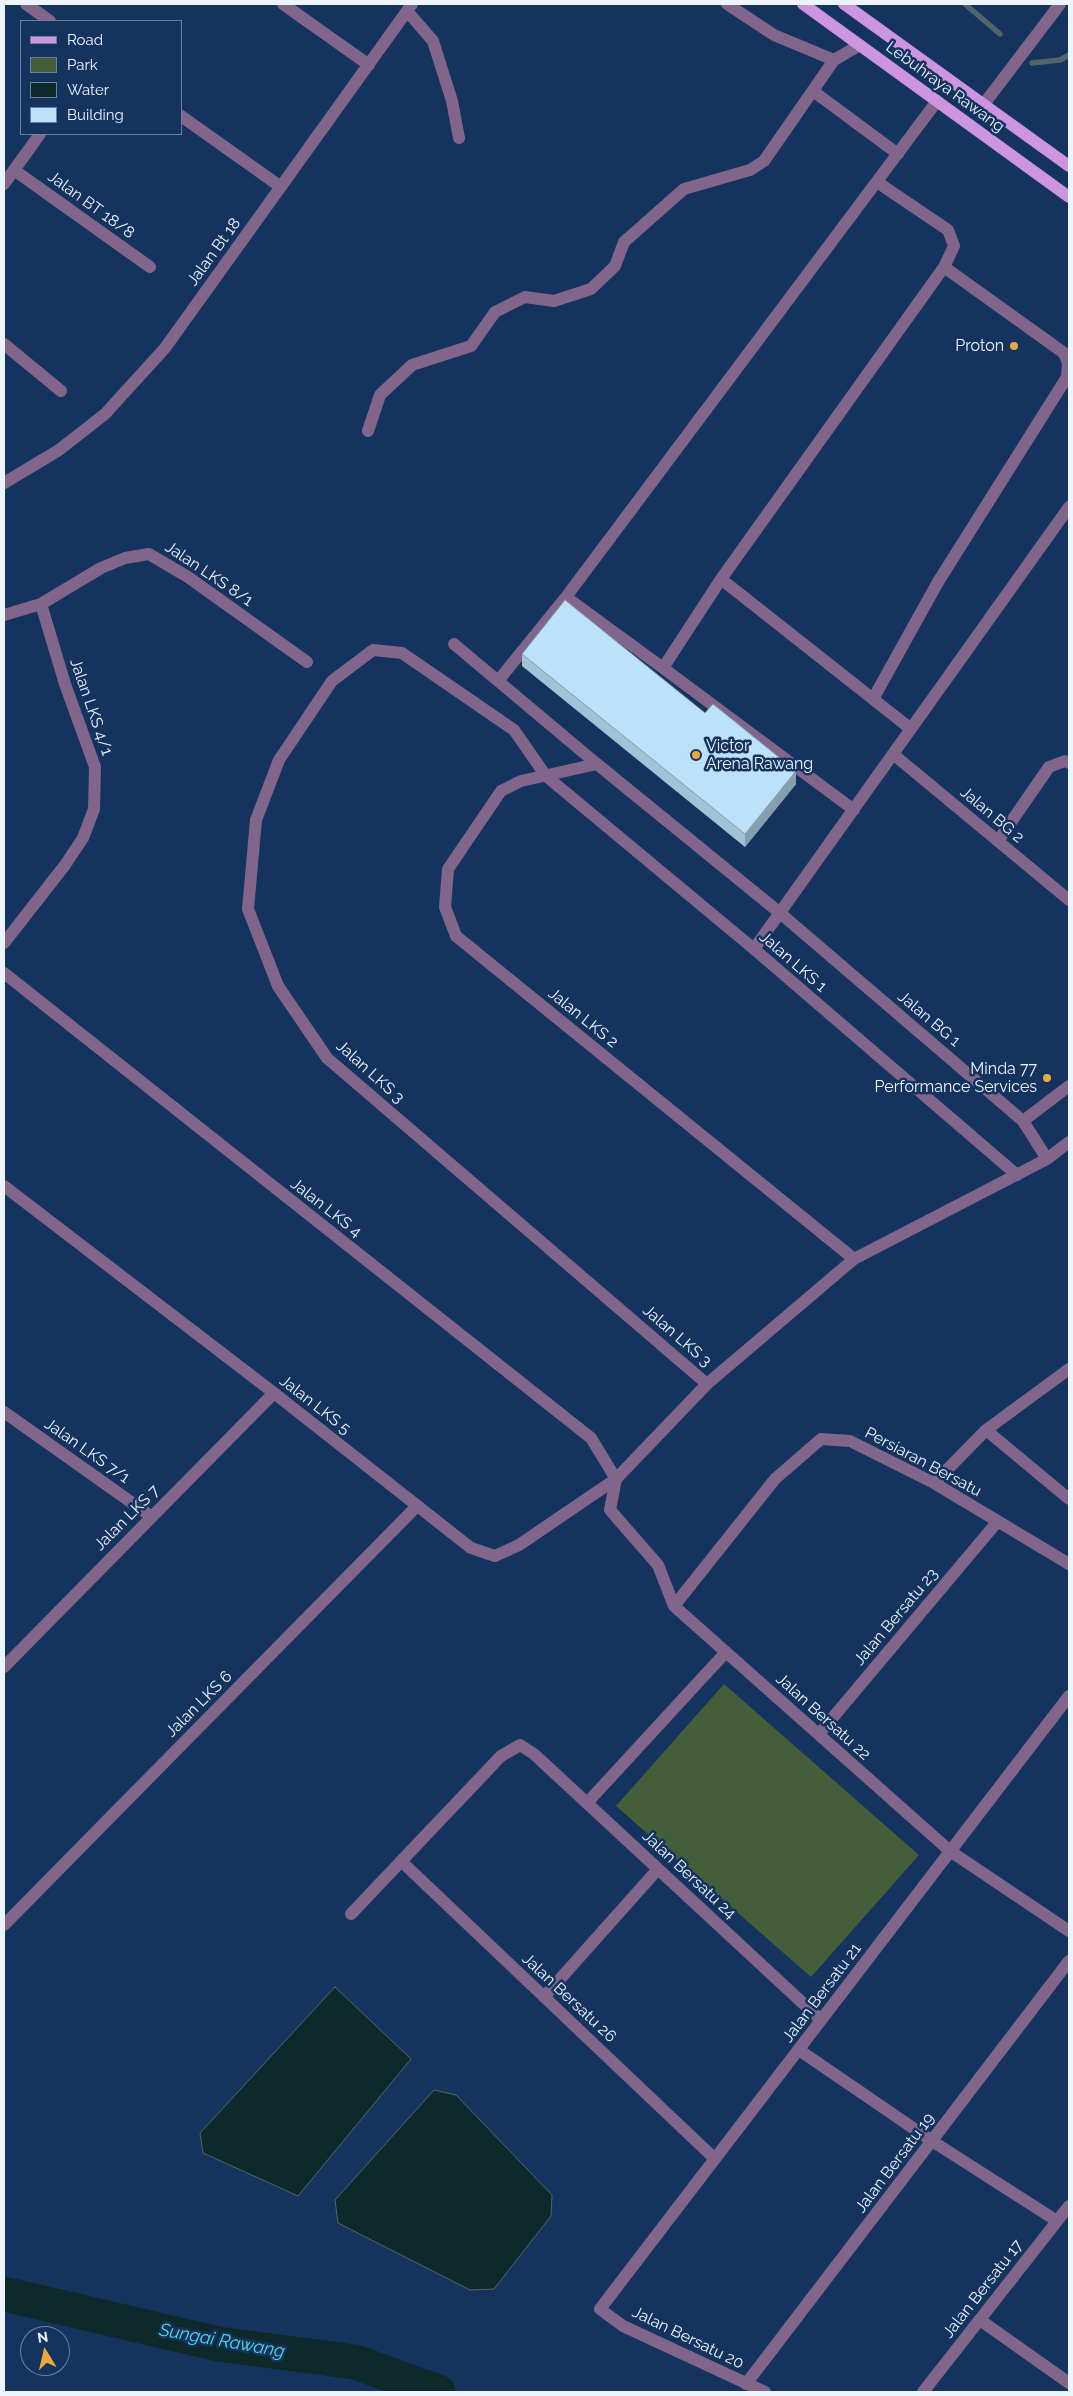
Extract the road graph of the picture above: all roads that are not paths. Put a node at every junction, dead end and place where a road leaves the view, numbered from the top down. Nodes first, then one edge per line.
1 (26, 4) edge
2 (283, 4) edge
3 (727, 4) edge
4 (803, 4) edge
5 (844, 4) edge
6 (1060, 4) edge
7 (410, 7) edge
8 (49, 20) edge
9 (860, 45) junction
10 (834, 60) junction
11 (368, 65) junction
12 (813, 91) junction
13 (937, 101) junction
14 (984, 104) junction
15 (182, 117) edge
16 (39, 135) edge
17 (458, 138) dead end
18 (898, 154) junction
19 (1069, 166) edge
20 (14, 170) junction
21 (877, 182) junction
22 (4, 184) edge
23 (281, 187) junction
24 (1069, 197) edge
25 (150, 267) dead end
26 (944, 267) junction
27 (4, 344) edge
28 (61, 391) dead end
29 (368, 431) dead end
30 (4, 482) edge
31 (1069, 508) edge
32 (721, 579) junction
33 (566, 597) junction
34 (41, 604) junction
35 (4, 615) edge
36 (454, 644) dead end
37 (306, 662) dead end
38 (663, 668) junction
39 (498, 681) junction
40 (873, 699) junction
41 (911, 729) junction
42 (893, 754) junction
43 (1069, 763) edge
44 (597, 764) junction
45 (546, 776) junction
46 (854, 810) junction
47 (998, 841) junction
48 (1069, 900) edge
49 (780, 913) junction
50 (4, 943) edge
51 (754, 949) junction
52 (4, 973) edge
53 (1069, 1086) edge
54 (1023, 1121) junction
55 (1069, 1142) edge
56 (1047, 1159) junction
57 (1017, 1175) junction
58 (4, 1186) edge
59 (854, 1258) junction
60 (1069, 1369) edge
61 (707, 1384) junction
62 (274, 1393) junction
63 (4, 1412) edge
64 (986, 1430) junction
65 (616, 1479) junction
66 (934, 1483) junction
67 (1069, 1499) edge
68 (417, 1506) junction
69 (152, 1517) junction
70 (998, 1521) junction
71 (1069, 1564) edge
72 (674, 1606) junction
73 (726, 1652) junction
74 (4, 1667) edge
75 (1069, 1696) edge
76 (819, 1734) junction
77 (587, 1804) junction
78 (950, 1851) junction
79 (401, 1861) junction
80 (658, 1869) junction
81 (351, 1914) dead end
82 (4, 1926) edge
83 (1069, 1932) edge
84 (1069, 1962) edge
85 (544, 1997) junction
86 (821, 2020) junction
87 (799, 2050) junction
88 (932, 2141) junction
89 (715, 2159) junction
90 (1069, 2206) edge
91 (1057, 2221) junction
92 (600, 2309) joint
93 (980, 2320) junction
94 (1069, 2383) edge
95 (746, 2384) junction
96 (765, 2392) edge
97 (923, 2392) edge

1 - 8 street
2 - 11 street
3 - 10 street
4 - 9 main road, Lebuhraya Rawang
5 - 14 main road, Lebuhraya Rawang
6 - 14 street
7 - 11 street, Jalan Bt 18
7 - 17 street
9 - 10 street
9 - 13 main road, Lebuhraya Rawang
10 - 12 street
11 - 23 street, Jalan Bt 18
12 - 18 street
12 - 29 street
13 - 18 street
13 - 24 main road, Lebuhraya Rawang
14 - 19 main road, Lebuhraya Rawang
15 - 23 street
16 - 20 street
18 - 21 street
20 - 22 street
20 - 25 street, Jalan BT 18/8
21 - 26 street
21 - 33 street
23 - 30 street, Jalan Bt 18
26 - 32 street
26 - 40 street
27 - 28 street
31 - 41 street
32 - 38 street
32 - 40 street
33 - 38 street
33 - 39 street
34 - 35 street, Jalan LKS 8/1
34 - 37 street, Jalan LKS 8/1
34 - 50 street, Jalan LKS 4/1
36 - 39 street, Jalan BG 1
38 - 46 street
39 - 44 street, Jalan BG 1
40 - 41 street
41 - 42 street
42 - 46 street
42 - 47 street, Jalan BG 2
43 - 47 street
44 - 45 street, Jalan LKS 2
44 - 49 street, Jalan BG 1
45 - 51 street, Jalan LKS 1
45 - 59 street, Jalan LKS 2
45 - 61 street, Jalan LKS 3
46 - 49 street
47 - 48 street, Jalan BG 2
49 - 51 street
49 - 54 street, Jalan BG 1
51 - 57 street, Jalan LKS 1
52 - 65 street, Jalan LKS 4
53 - 54 street
54 - 56 street, Jalan BG 1
55 - 56 street
56 - 57 street
57 - 59 street
58 - 62 street, Jalan LKS 5
59 - 61 street
60 - 64 street
61 - 65 street
62 - 68 street, Jalan LKS 5
62 - 69 street, Jalan LKS 7
63 - 69 street, Jalan LKS 7/1
64 - 66 street
64 - 67 street
65 - 68 street, Jalan LKS 5
65 - 72 street
66 - 70 street, Persiaran Bersatu
66 - 72 street, Persiaran Bersatu
68 - 82 street, Jalan LKS 6
69 - 74 street, Jalan LKS 7
70 - 71 street, Persiaran Bersatu
70 - 76 street, Jalan Bersatu 23
72 - 73 street, Jalan Bersatu 22
73 - 76 street, Jalan Bersatu 22
73 - 77 street
75 - 78 street, Jalan Bersatu 21
76 - 78 street, Jalan Bersatu 22
77 - 79 street, Jalan Bersatu 24
77 - 80 street, Jalan Bersatu 24
78 - 83 street, Jalan Bersatu 22
78 - 86 street, Jalan Bersatu 21
79 - 81 street
79 - 85 street, Jalan Bersatu 26
80 - 85 street
80 - 86 street, Jalan Bersatu 24
84 - 88 street, Jalan Bersatu 19
85 - 89 street, Jalan Bersatu 26
86 - 87 street, Jalan Bersatu 21
87 - 88 street
87 - 89 street, Jalan Bersatu 21
88 - 91 street
88 - 95 street, Jalan Bersatu 19
89 - 92 street, Jalan Bersatu 21
90 - 91 street, Jalan Bersatu 17
91 - 93 street, Jalan Bersatu 17
92 - 95 street, Jalan Bersatu 20
93 - 94 street
93 - 97 street, Jalan Bersatu 17
95 - 96 street, Jalan Bersatu 20

